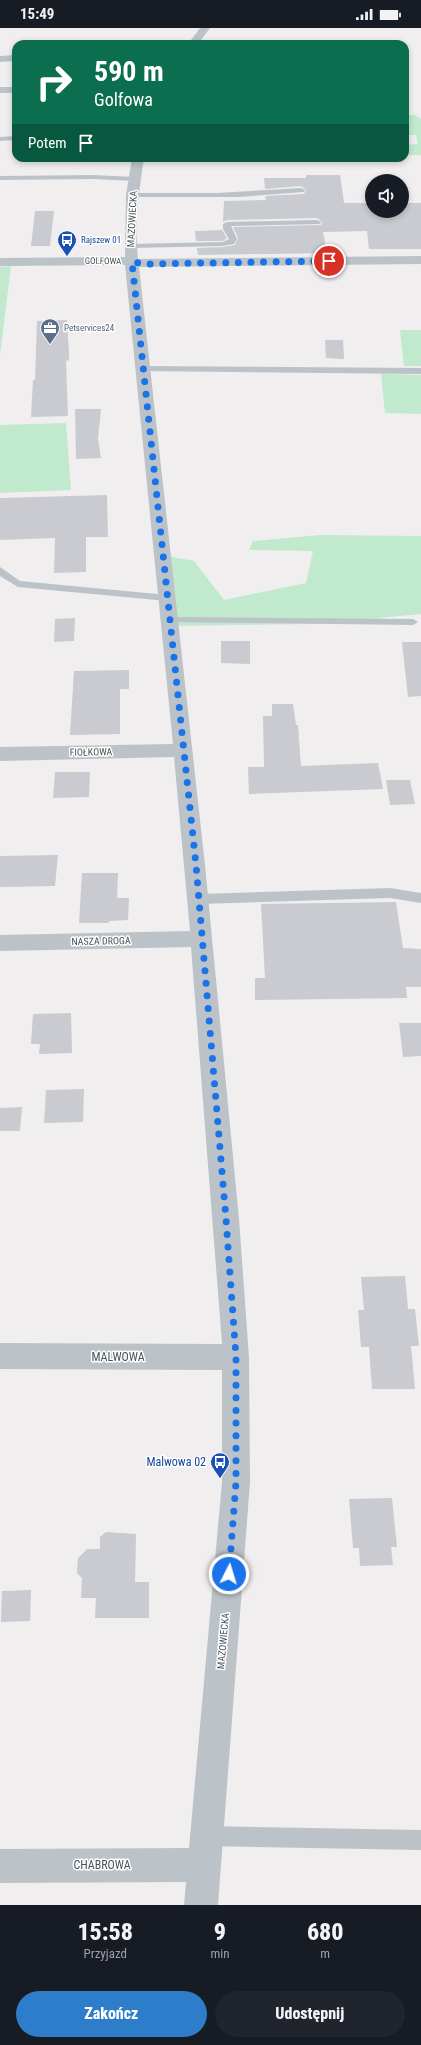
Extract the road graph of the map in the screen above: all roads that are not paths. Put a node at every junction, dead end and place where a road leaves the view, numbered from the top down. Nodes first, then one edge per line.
1 (205, 28) edge
2 (196, 40) edge
3 (0, 58) edge
4 (12, 58) edge
5 (0, 90) edge
6 (12, 90) edge
7 (12, 138) edge
8 (0, 139) edge
9 (137, 162) edge
10 (0, 178) edge
11 (134, 179) junction
12 (301, 190) dead end
13 (132, 195) junction
14 (317, 222) dead end
15 (131, 254) junction
16 (421, 260) edge
17 (0, 262) edge
18 (142, 369) junction
19 (421, 371) edge
20 (0, 570) edge
21 (167, 609) junction
22 (413, 622) dead end
23 (183, 750) junction
24 (0, 754) edge
25 (421, 898) edge
26 (198, 899) junction
27 (202, 939) junction
28 (0, 943) edge
29 (0, 1356) edge
30 (236, 1357) junction
31 (421, 1840) edge
32 (205, 1850) junction
33 (0, 1866) edge
34 (201, 1905) edge

1 - 2 street
3 - 4 street
5 - 6 street
7 - 8 lane
9 - 11 street, MAZOWIECKA
10 - 11 lane
11 - 13 street, MAZOWIECKA
12 - 13 lane
13 - 15 street, MAZOWIECKA
14 - 15 lane
15 - 16 street, GOLFOWA
15 - 17 street, GOLFOWA
15 - 18 street, MAZOWIECKA
18 - 19 lane
18 - 21 street, MAZOWIECKA
20 - 21 lane
21 - 22 lane
21 - 23 street, MAZOWIECKA
23 - 24 street, FIOŁKOWA
23 - 26 street, MAZOWIECKA
25 - 26 lane
26 - 27 street, MAZOWIECKA
27 - 28 street, NASZA DROGA
27 - 30 street, MAZOWIECKA
29 - 30 street, MALWOWA
30 - 32 street, MAZOWIECKA
31 - 32 lane
32 - 33 street, CHABROWA
32 - 34 street, MAZOWIECKA

